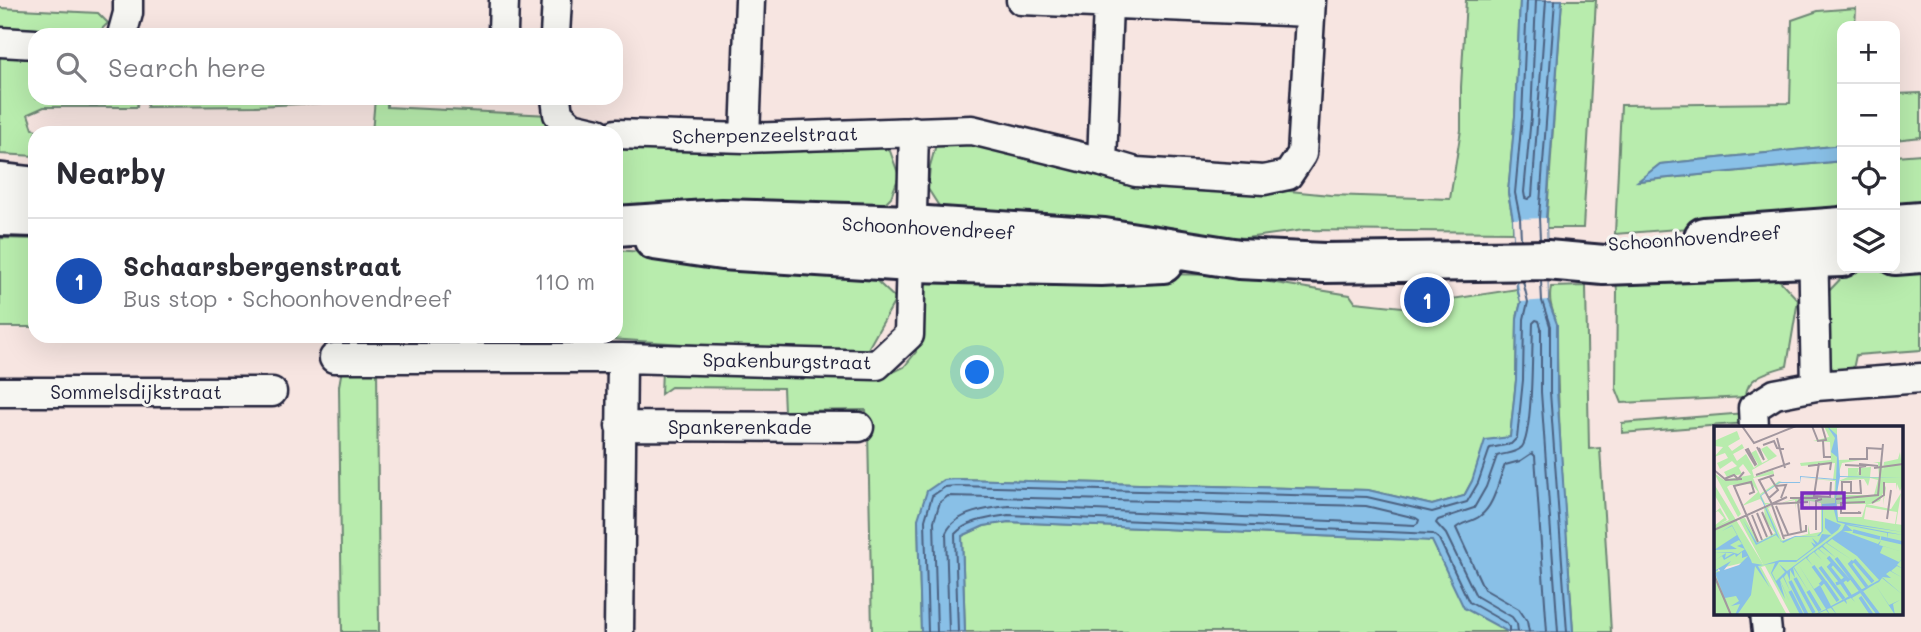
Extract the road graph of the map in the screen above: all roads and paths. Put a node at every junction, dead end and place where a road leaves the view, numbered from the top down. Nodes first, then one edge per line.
1 (128, 0) edge
2 (504, 0) edge
3 (556, 0) edge
4 (750, 0) edge
5 (1021, 0) edge
6 (1108, 4) junction
7 (1310, 6) edge
8 (124, 28) edge
9 (503, 28) edge
10 (555, 28) edge
11 (0, 42) edge
12 (28, 44) edge
13 (557, 105) edge
14 (571, 126) edge
15 (914, 131) junction
16 (623, 134) edge
17 (745, 138) junction
18 (1102, 162) junction
19 (0, 183) edge
20 (28, 186) edge
21 (0, 216) edge
22 (28, 217) edge
23 (1921, 222) edge
24 (1900, 224) edge
25 (623, 226) edge
26 (623, 235) edge
27 (912, 243) junction
28 (1828, 243) edge
29 (1921, 253) edge
30 (1900, 255) edge
31 (334, 358) dead end
32 (622, 358) junction
33 (1921, 378) edge
34 (1816, 386) junction
35 (0, 392) edge
36 (272, 392) dead end
37 (1753, 418) edge
38 (621, 426) junction
39 (859, 427) dead end
40 (1765, 614) edge
41 (620, 632) edge
42 (1767, 632) edge

1 - 8 street
2 - 9 street
3 - 10 street
4 - 17 street
5 - 6 street
6 - 7 street
6 - 18 street
7 - 18 street, Scherpenzeelstraat
11 - 12 street
13 - 14 street
15 - 17 street, Scherpenzeelstraat
15 - 18 street, Scherpenzeelstraat
15 - 27 street, Spakenburgstraat
16 - 17 street, Scherpenzeelstraat
19 - 20 street
21 - 22 street
23 - 24 street
25 - 27 street, Schoonhovendreef
26 - 27 street, Schoonhovendreef
27 - 28 street, Schoonhovendreef
27 - 32 street, Spakenburgstraat
28 - 34 street
29 - 30 street
31 - 32 street, Spakenburgstraat
32 - 38 street
33 - 34 street
34 - 37 street
35 - 36 street, Sommelsdijkstraat
38 - 39 street, Spankerenkade
38 - 41 street
40 - 42 street

